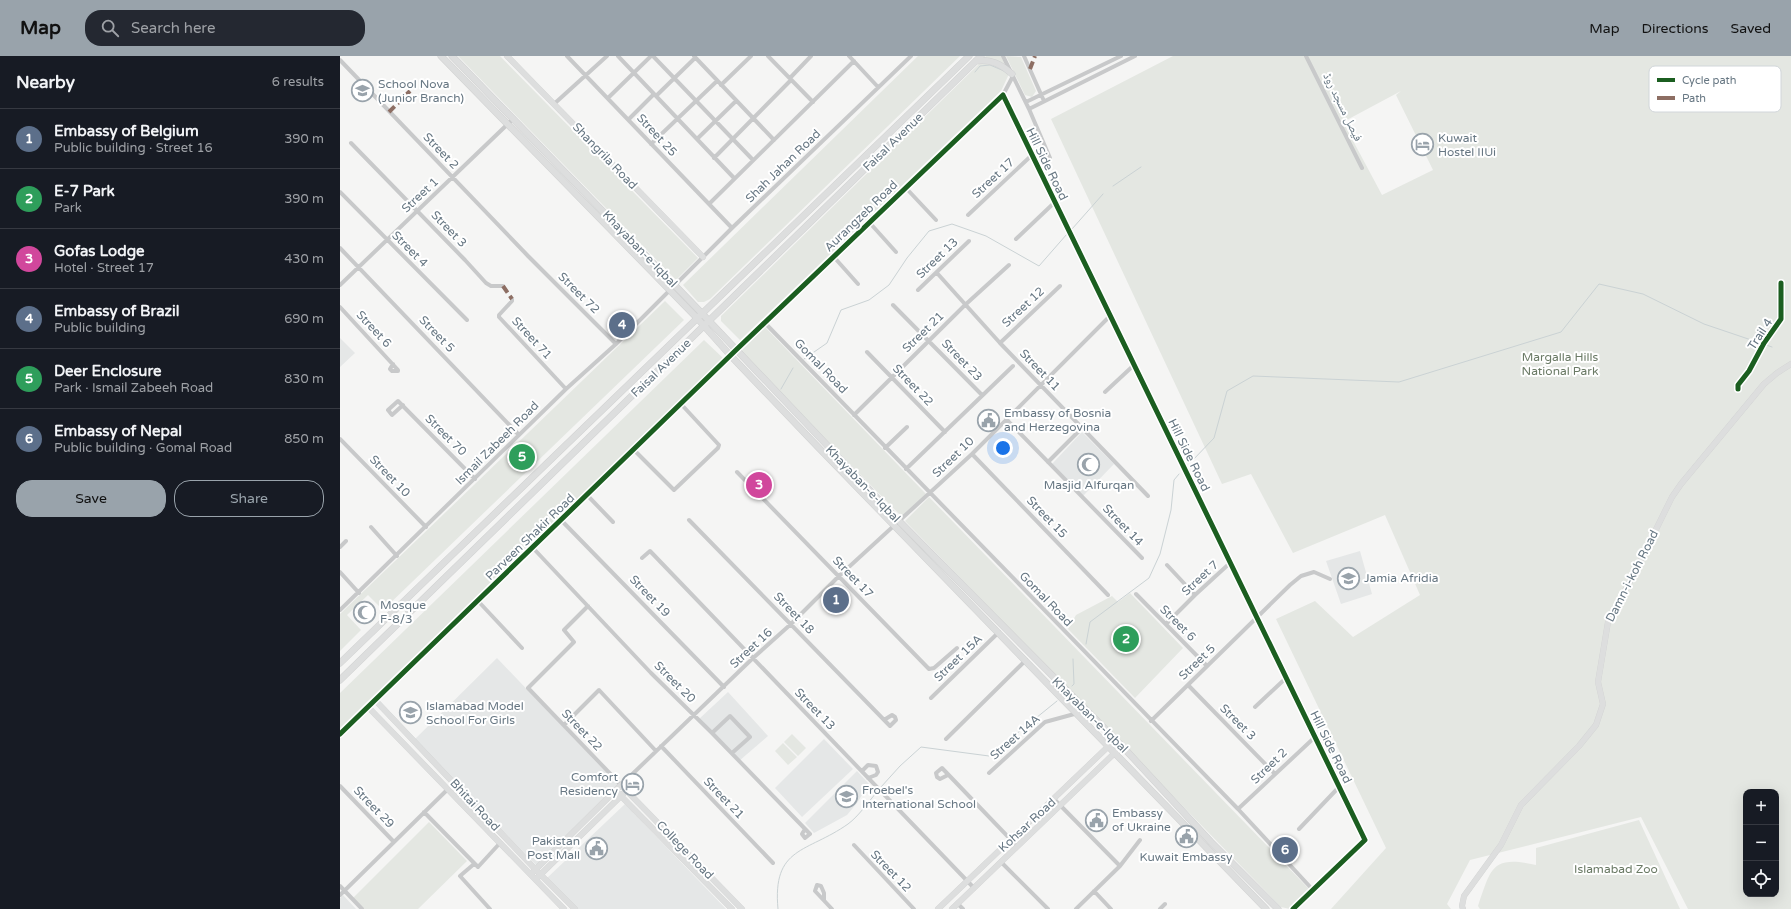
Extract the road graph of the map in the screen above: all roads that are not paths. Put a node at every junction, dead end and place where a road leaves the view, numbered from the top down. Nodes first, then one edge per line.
1 (441, 56) edge
2 (452, 56) edge
3 (507, 56) edge
4 (567, 56) edge
5 (607, 56) edge
6 (618, 56) edge
7 (652, 56) edge
8 (751, 56) edge
9 (768, 56) edge
10 (811, 56) edge
11 (849, 56) edge
12 (911, 56) edge
13 (981, 56) edge
14 (1003, 56) edge
15 (1024, 56) edge
16 (1121, 56) edge
17 (1135, 56) edge
18 (1306, 56) edge
19 (694, 57) edge
20 (966, 58) edge
21 (340, 60) edge
22 (854, 61) junction
23 (976, 62) junction
24 (634, 73) junction
25 (586, 75) junction
26 (1012, 75) junction
27 (674, 78) junction
28 (790, 79) junction
29 (717, 80) junction
30 (721, 85) junction
31 (878, 87) junction
32 (655, 95) junction
33 (1002, 95) junction
34 (1041, 95) junction
35 (608, 98) junction
36 (697, 100) junction
37 (736, 101) junction
38 (1044, 101) junction
39 (813, 102) junction
40 (1026, 102) junction
41 (554, 104) junction
42 (1029, 108) junction
43 (678, 118) junction
44 (753, 118) junction
45 (513, 119) junction
46 (629, 119) junction
47 (716, 121) junction
48 (508, 124) junction
49 (733, 138) junction
50 (697, 140) junction
51 (774, 140) junction
52 (351, 143) dead end
53 (651, 144) junction
54 (1032, 155) junction
55 (714, 158) junction
56 (1050, 158) dead end
57 (753, 160) junction
58 (1362, 168) dead end
59 (453, 178) junction
60 (734, 178) junction
61 (905, 186) junction
62 (340, 192) edge
63 (1055, 202) junction
64 (708, 204) junction
65 (418, 212) junction
66 (968, 215) dead end
67 (936, 220) dead end
68 (869, 222) junction
69 (732, 228) junction
70 (1016, 239) dead end
71 (387, 240) junction
72 (969, 241) dead end
73 (340, 248) edge
74 (896, 252) dead end
75 (833, 256) junction
76 (703, 257) junction
77 (1009, 265) dead end
78 (359, 267) junction
79 (937, 273) junction
80 (545, 274) joint
81 (858, 284) dead end
82 (340, 286) edge
83 (503, 286) dead end
84 (675, 286) junction
85 (1060, 286) dead end
86 (918, 290) dead end
87 (670, 291) junction
88 (512, 299) dead end
89 (713, 302) junction
90 (692, 303) junction
91 (893, 305) dead end
92 (965, 305) junction
93 (686, 307) junction
94 (340, 308) edge
95 (722, 309) junction
96 (699, 315) junction
97 (1110, 316) junction
98 (467, 320) dead end
99 (764, 322) junction
100 (707, 323) junction
101 (680, 334) junction
102 (720, 338) junction
103 (929, 340) junction
104 (687, 343) junction
105 (1000, 343) junction
106 (616, 344) junction
107 (868, 352) dead end
108 (733, 353) junction
109 (393, 364) dead end
110 (1791, 364) edge
111 (1134, 365) junction
112 (1013, 366) dead end
113 (892, 377) junction
114 (1040, 385) junction
115 (566, 389) junction
116 (1105, 392) dead end
117 (982, 395) junction
118 (680, 404) junction
119 (403, 405) dead end
120 (854, 415) junction
121 (1006, 419) junction
122 (907, 427) dead end
123 (1082, 428) junction
124 (945, 432) junction
125 (519, 435) junction
126 (340, 439) edge
127 (885, 448) junction
128 (634, 450) junction
129 (972, 454) junction
130 (1048, 462) junction
131 (906, 468) junction
132 (737, 472) dead end
133 (475, 479) junction
134 (930, 493) junction
135 (587, 495) junction
136 (1148, 496) dead end
137 (561, 520) junction
138 (689, 520) dead end
139 (613, 522) dead end
140 (897, 524) junction
141 (371, 527) dead end
142 (426, 527) junction
143 (346, 541) dead end
144 (340, 547) edge
145 (533, 548) junction
146 (397, 556) junction
147 (642, 558) dead end
148 (1142, 558) dead end
149 (1230, 563) junction
150 (1167, 564) dead end
151 (340, 572) edge
152 (838, 577) junction
153 (1330, 579) dead end
154 (359, 593) junction
155 (1136, 594) dead end
156 (1108, 595) dead end
157 (1195, 595) junction
158 (478, 601) junction
159 (398, 606) junction
160 (588, 606) junction
161 (340, 610) edge
162 (407, 614) junction
163 (386, 617) junction
164 (1257, 617) junction
165 (791, 624) junction
166 (1166, 624) junction
167 (395, 626) junction
168 (999, 632) junction
169 (522, 648) dead end
170 (958, 648) dead end
171 (752, 659) junction
172 (1026, 660) junction
173 (340, 663) edge
174 (1207, 666) junction
175 (1286, 678) junction
176 (340, 680) edge
177 (1188, 685) junction
178 (724, 686) junction
179 (931, 698) dead end
180 (376, 700) junction
181 (368, 707) junction
182 (1255, 707) dead end
183 (1078, 713) junction
184 (694, 715) junction
185 (884, 720) dead end
186 (1151, 721) junction
187 (564, 725) junction
188 (712, 733) junction
189 (340, 734) edge
190 (1315, 737) junction
191 (946, 739) dead end
192 (1115, 740) junction
193 (661, 746) junction
194 (1108, 746) junction
195 (1122, 746) junction
196 (656, 751) junction
197 (1115, 752) junction
198 (732, 753) junction
199 (862, 771) junction
200 (989, 773) dead end
201 (1275, 774) junction
202 (948, 775) dead end
203 (868, 778) junction
204 (621, 785) junction
205 (340, 786) edge
206 (1339, 787) junction
207 (448, 789) junction
208 (615, 790) junction
209 (627, 790) junction
210 (622, 796) junction
211 (1054, 799) junction
212 (1060, 805) junction
213 (1238, 809) junction
214 (424, 812) junction
215 (805, 829) dead end
216 (1299, 829) dead end
217 (1011, 840) junction
218 (1140, 840) dead end
219 (394, 842) junction
220 (500, 843) junction
221 (854, 845) dead end
222 (1017, 846) junction
223 (1001, 862) junction
224 (773, 863) dead end
225 (474, 864) junction
226 (1120, 866) junction
227 (536, 874) junction
228 (967, 881) junction
229 (340, 886) edge
230 (974, 888) junction
231 (1313, 890) junction
232 (344, 891) junction
233 (1094, 891) junction
234 (340, 895) edge
235 (824, 900) dead end
236 (958, 904) junction
237 (1164, 904) dead end
238 (572, 908) edge
239 (362, 909) edge
240 (490, 909) edge
241 (564, 909) edge
242 (732, 909) edge
243 (742, 909) edge
244 (832, 909) edge
245 (914, 909) edge
246 (938, 909) edge
247 (952, 909) edge
248 (963, 909) edge
249 (1048, 909) edge
250 (1076, 909) edge
251 (1111, 909) edge
252 (1160, 909) edge
253 (1266, 909) edge
254 (1278, 909) edge
255 (1293, 909) edge
256 (1463, 909) edge

1 - 48 main road, Khayaban-e-Iqbal
2 - 45 main road, Khayaban-e-Iqbal
3 - 41 street, Shangrila Road
4 - 25 street, Street 25
5 - 25 street
6 - 24 street
7 - 24 street
7 - 27 street
8 - 30 street
9 - 28 street
10 - 28 street
11 - 22 street
12 - 31 street, Shah Jahan Road
13 - 23 main road, Faisal Avenue
14 - 26 street
15 - 34 street
16 - 34 street
17 - 38 street
18 - 58 street, فیصل مسجد روڈ
19 - 27 street
19 - 29 street
20 - 89 main road, Faisal Avenue
21 - 59 street, Street 2
22 - 31 street
22 - 39 street
23 - 26 main road
23 - 95 main road, Faisal Avenue
24 - 32 street
24 - 35 street
25 - 35 street, Street 25
25 - 41 street
26 - 33 street, Aurangzeb Road
26 - 40 street
27 - 32 street
27 - 36 street
28 - 39 street
28 - 44 street
29 - 30 street
29 - 36 street
30 - 37 street
31 - 69 street, Shah Jahan Road
32 - 43 street
32 - 46 street
33 - 54 street, Hill Side Road
33 - 61 street, Aurangzeb Road
34 - 38 street
34 - 40 street
35 - 46 street, Street 25
36 - 43 street
36 - 47 street
37 - 44 street
37 - 47 street
38 - 42 street
39 - 51 street
40 - 42 street
41 - 76 street, Shangrila Road
42 - 56 street
43 - 50 street
43 - 53 street
44 - 49 street
44 - 51 street
45 - 48 street, Street 1
45 - 84 main road, Khayaban-e-Iqbal
46 - 53 street, Street 25
47 - 49 street
47 - 50 street
48 - 59 street, Street 1
48 - 87 main road, Khayaban-e-Iqbal
49 - 55 street
49 - 57 street
50 - 55 street
51 - 57 street
52 - 65 street, Street 3
53 - 64 street, Street 25
54 - 63 street, Hill Side Road
54 - 66 street, Street 17
55 - 60 street
57 - 60 street
59 - 65 street, Street 1
59 - 80 street, Street 2
60 - 64 street
61 - 67 street
61 - 68 street, Aurangzeb Road
62 - 71 street, Street 4
63 - 70 street
63 - 97 street, Hill Side Road
64 - 69 street, Street 25
65 - 71 street, Street 1
65 - 83 street, Street 3
68 - 74 street
68 - 75 street, Aurangzeb Road
69 - 76 street, Shah Jahan Road
71 - 78 street, Street 1
71 - 98 street, Street 4
72 - 79 street, Street 13
73 - 78 street, Street 5
75 - 81 street
75 - 99 street, Aurangzeb Road
76 - 84 street, Shah Jahan Road
77 - 92 street, Street 21
78 - 82 street, Street 1
78 - 125 street, Street 5
79 - 86 street, Street 13
79 - 92 street, Street 11
80 - 106 street, Street 72
84 - 87 street, Shah Jahan Road
84 - 90 main road, Khayaban-e-Iqbal
85 - 105 street, Street 12
87 - 93 main road, Khayaban-e-Iqbal
87 - 106 street, Ismail Zabeeh Road
88 - 115 street, Street 71
89 - 90 main road
89 - 96 main road, Faisal Avenue
90 - 96 main road, Khayaban-e-Iqbal
91 - 103 street, Street 23
92 - 103 street, Street 21
92 - 105 street, Street 11
93 - 96 main road, Khayaban-e-Iqbal
93 - 101 main road
94 - 109 street, Street 6
95 - 100 main road, Faisal Avenue
95 - 102 main road
96 - 100 main road, Khayaban-e-Iqbal
96 - 101 main road, Faisal Avenue
97 - 111 street, Hill Side Road
97 - 114 street, Street 10
99 - 108 street, Aurangzeb Road
99 - 120 street, Gomal Road
100 - 102 main road, Khayaban-e-Iqbal
100 - 104 main road, Faisal Avenue
101 - 159 main road, Faisal Avenue
102 - 104 main road
102 - 108 main road, Khayaban-e-Iqbal
103 - 113 street, Street 21
103 - 117 street, Street 23
104 - 162 main road, Faisal Avenue
105 - 114 street, Street 11
106 - 115 street, Ismail Zabeeh Road
107 - 113 street, Street 22
108 - 118 street, Parveen Shakir Road
108 - 140 main road, Khayaban-e-Iqbal
110 - 256 street, Damn-i-koh Road
111 - 116 street
111 - 149 street, Hill Side Road
112 - 117 street
113 - 120 street, Street 21
113 - 124 street, Street 22
114 - 121 street, Street 10
114 - 123 street, Street 11
115 - 125 street, Ismail Zabeeh Road
117 - 124 street
118 - 128 street, Parveen Shakir Road
118 - 128 street
119 - 133 street, Street 70
120 - 127 street, Gomal Road
121 - 129 street, Street 10
121 - 130 street, Street 14
122 - 127 street
123 - 130 street
123 - 136 street, Street 11
124 - 131 street
125 - 133 street, Ismail Zabeeh Road
126 - 142 street, Street 10
127 - 131 street, Gomal Road
128 - 135 street, Parveen Shakir Road
129 - 134 street, Street 10
129 - 156 street, Street 15
130 - 148 street, Street 14
131 - 134 street, Gomal Road
132 - 152 street, Street 17
133 - 142 street, Ismail Zabeeh Road
134 - 140 street, Street 10
134 - 186 street, Gomal Road
135 - 137 street, Parveen Shakir Road
135 - 139 street
137 - 145 street, Parveen Shakir Road
137 - 178 street, Street 19
138 - 165 street, Street 18
140 - 152 street, Street 16
140 - 168 main road, Khayaban-e-Iqbal
140 - 192 main road, Khayaban-e-Iqbal
141 - 146 street
142 - 146 street, Ismail Zabeeh Road
143 - 144 street
145 - 158 street, Parveen Shakir Road
145 - 160 street, Street 20
146 - 154 street, Ismail Zabeeh Road
147 - 171 street, Street 13
149 - 157 street, Street 7
149 - 164 street, Hill Side Road
150 - 157 street
151 - 154 street
152 - 165 street, Street 16
152 - 170 street, Street 17
153 - 164 street, Street 5
154 - 161 street, Ismail Zabeeh Road
155 - 166 street, Street 6
157 - 166 street, Street 7
158 - 169 street
158 - 180 street, Parveen Shakir Road
159 - 162 main road
159 - 163 main road, Faisal Avenue
160 - 184 street, Street 20
160 - 187 street, Street 22
162 - 167 main road, Faisal Avenue
163 - 167 main road
163 - 173 main road, Faisal Avenue
164 - 174 street, Street 5
164 - 175 street, Hill Side Road
165 - 171 street, Street 16
165 - 185 street, Street 18
166 - 174 street, Street 6
167 - 176 main road, Faisal Avenue
168 - 172 main road, Khayaban-e-Iqbal
168 - 179 street, Street 15A
171 - 178 street, Street 16
171 - 199 street, Street 13
172 - 183 main road, Khayaban-e-Iqbal
172 - 191 street
174 - 177 street, Street 5
175 - 182 street
175 - 190 street, Hill Side Road
177 - 186 street, Street 5
177 - 201 street, Street 3
178 - 184 street, Street 16
180 - 181 street, Parveen Shakir Road
180 - 227 street, Bhitai Road
181 - 189 street, Parveen Shakir Road
181 - 207 street, Bhitai Road
183 - 194 main road, Khayaban-e-Iqbal
183 - 200 street, Street 14A
184 - 188 street, Street 20
184 - 193 street, Street 16
186 - 213 street, Gomal Road
187 - 196 street
187 - 204 street, Street 22
188 - 198 street, Street 20
188 - 198 street
190 - 201 street, Street 2
190 - 206 street, Hill Side Road
192 - 194 street, Kohsar Road
192 - 195 main road, Khayaban-e-Iqbal
193 - 196 street, Street 16
193 - 224 street, Street 21
194 - 197 main road, Khayaban-e-Iqbal
194 - 211 street, Kohsar Road
195 - 197 street, Kohsar Road
195 - 254 main road, Khayaban-e-Iqbal
196 - 204 street, Street 16
197 - 212 street, Kohsar Road
197 - 253 main road, Khayaban-e-Iqbal
198 - 215 street, Street 20
199 - 203 street, Street 13
199 - 203 street
201 - 213 street, Street 2
202 - 217 street
203 - 228 street, Street 13
204 - 208 street
204 - 209 street, College Road
205 - 219 street, Street 29
206 - 216 street
206 - 231 street, Hill Side Road
207 - 214 street
207 - 220 street, Bhitai Road
208 - 210 street, College Road
208 - 227 street
209 - 210 street
209 - 243 street, College Road
210 - 227 street
210 - 242 street, College Road
211 - 212 street
211 - 217 street, Kohsar Road
212 - 222 street, Kohsar Road
212 - 226 street
213 - 231 street, Gomal Road
214 - 219 street
214 - 225 street
217 - 222 street
217 - 228 street, Kohsar Road
218 - 226 street
219 - 232 street
220 - 225 street
220 - 227 street, Bhitai Road
221 - 245 street, Street 12
222 - 223 street, Kohsar Road
223 - 230 street, Kohsar Road
223 - 249 street
225 - 240 street
226 - 233 street
227 - 238 street, Bhitai Road
227 - 241 street, Bhitai Road
228 - 230 street, Street 13
228 - 246 street, Kohsar Road
229 - 232 street
230 - 236 street, Kohsar Road
231 - 255 street
232 - 234 street
232 - 239 street
233 - 250 street
233 - 251 street
235 - 244 street
236 - 247 street, Kohsar Road
236 - 248 street
237 - 252 street

